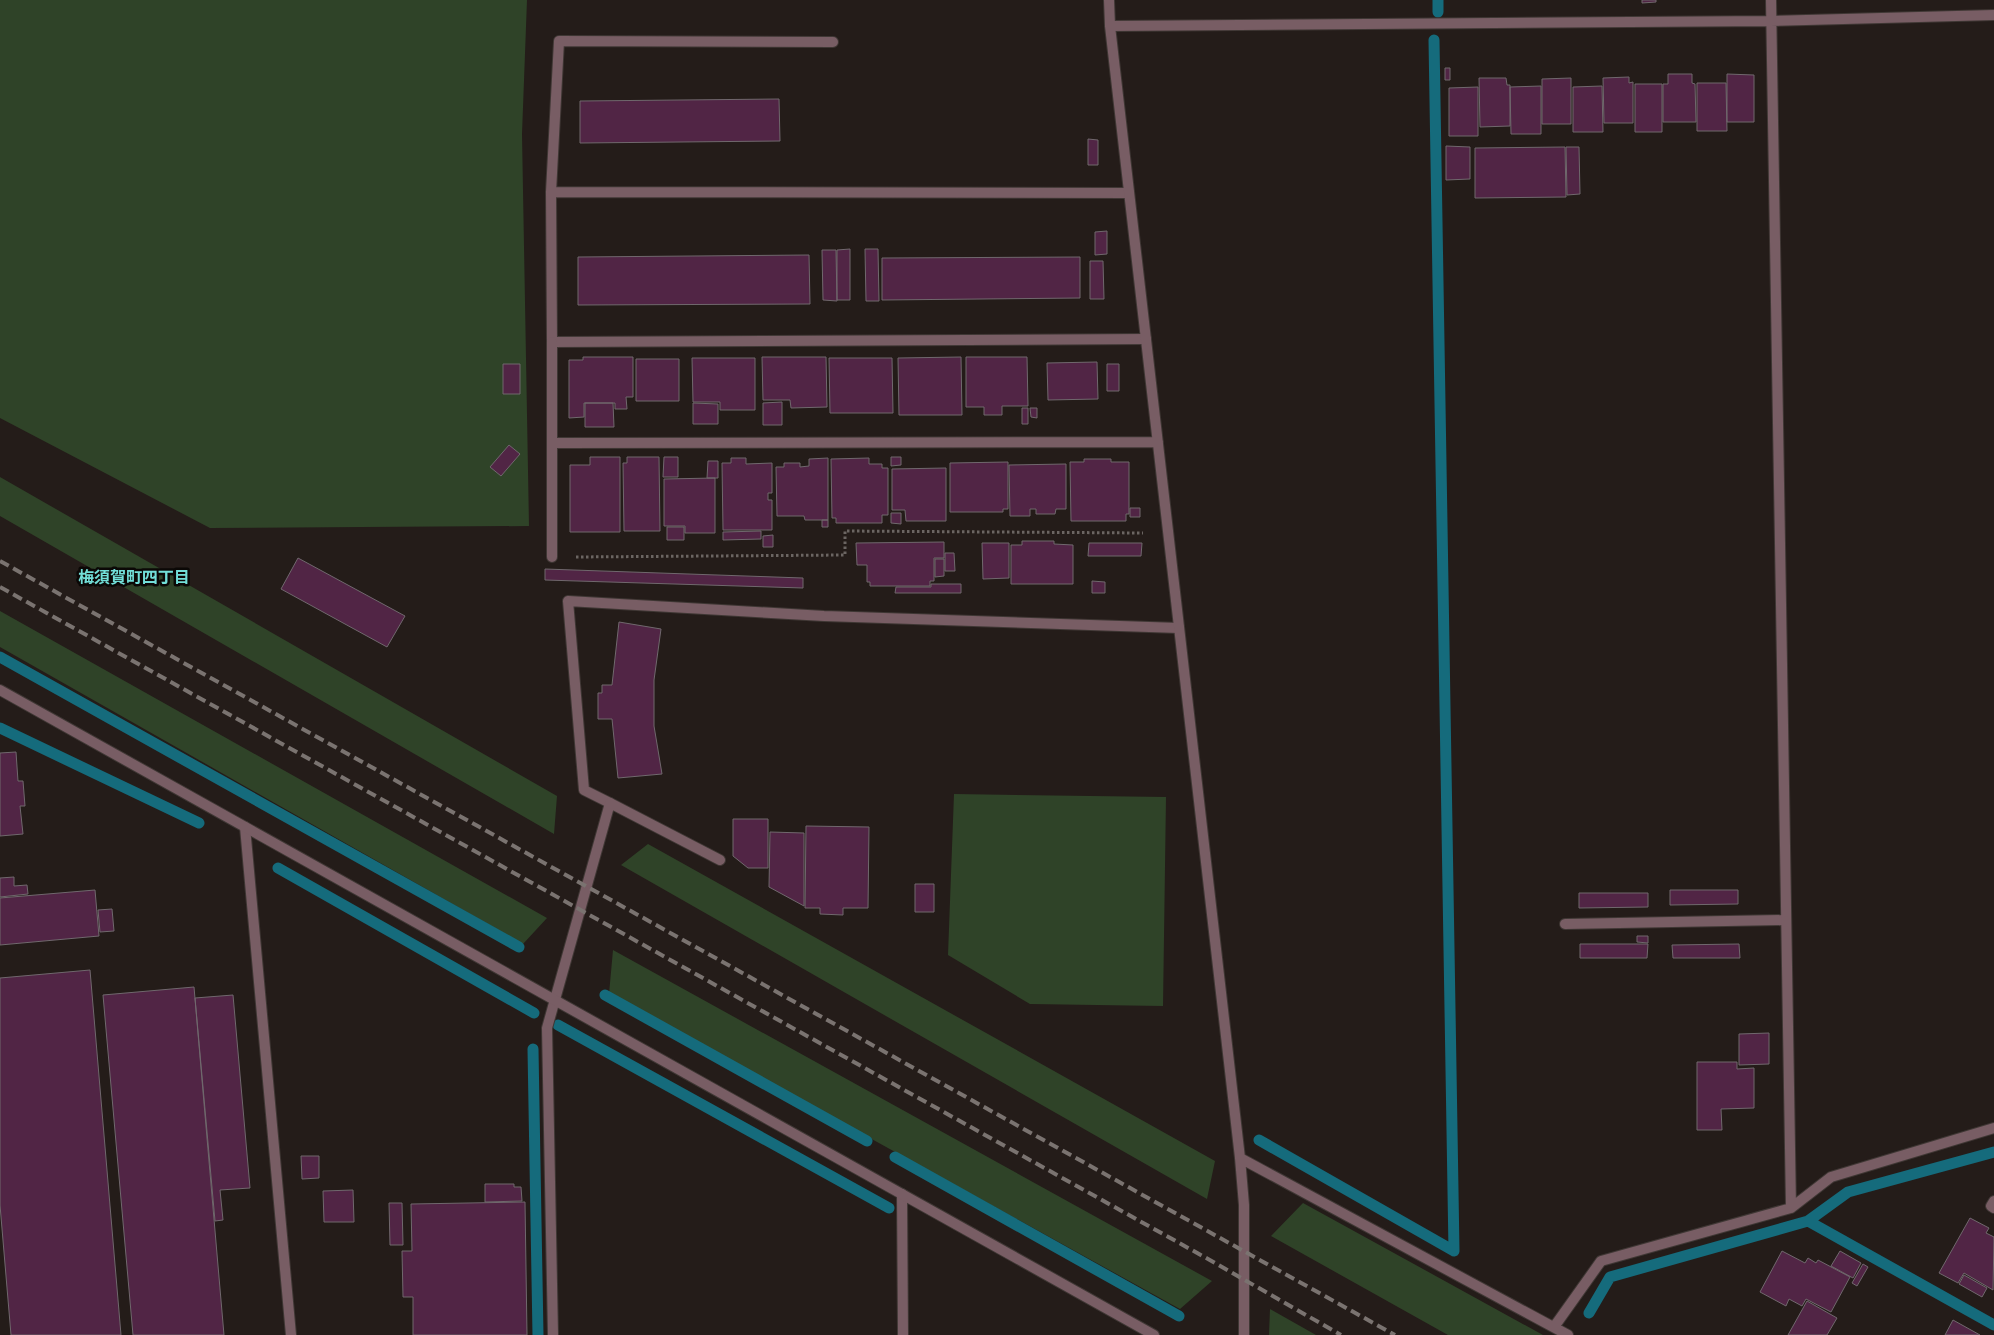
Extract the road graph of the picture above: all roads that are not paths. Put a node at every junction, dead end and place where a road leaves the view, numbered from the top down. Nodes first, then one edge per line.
1 (1109, 0) edge
2 (1771, 0) edge
3 (1994, 15) edge
4 (1771, 21) junction
5 (1110, 26) junction
6 (833, 42) dead end
7 (551, 192) junction
8 (1129, 193) junction
9 (1146, 339) junction
10 (552, 342) junction
11 (1158, 442) junction
12 (552, 443) junction
13 (552, 557) road end
14 (1179, 628) junction
15 (0, 690) edge
16 (610, 803) junction
17 (245, 827) junction
18 (720, 860) dead end
19 (1786, 920) junction
20 (1565, 924) dead end
21 (556, 1001) junction
22 (1994, 1128) edge
23 (1240, 1158) junction
24 (902, 1194) junction
25 (1994, 1201) edge
26 (1791, 1208) junction
27 (1994, 1208) edge
28 (1554, 1327) junction
29 (291, 1335) edge
30 (553, 1335) edge
31 (903, 1335) edge
32 (1154, 1335) edge
33 (1244, 1335) edge
34 (1568, 1335) edge

1 - 5 street
2 - 4 street
3 - 4 street
4 - 5 street
4 - 19 street
5 - 8 street
6 - 7 street
7 - 8 street
7 - 10 street
8 - 9 street
9 - 10 street
9 - 11 street
10 - 12 street
11 - 12 street
11 - 14 street
12 - 13 street
14 - 16 street
14 - 23 street
15 - 17 street
16 - 18 street
16 - 21 street
17 - 21 street
17 - 29 street
19 - 20 street
19 - 26 street
21 - 24 street
21 - 30 street
22 - 26 street
23 - 28 street
23 - 33 street
24 - 31 street
24 - 32 street
25 - 27 street
26 - 28 street
28 - 34 street

